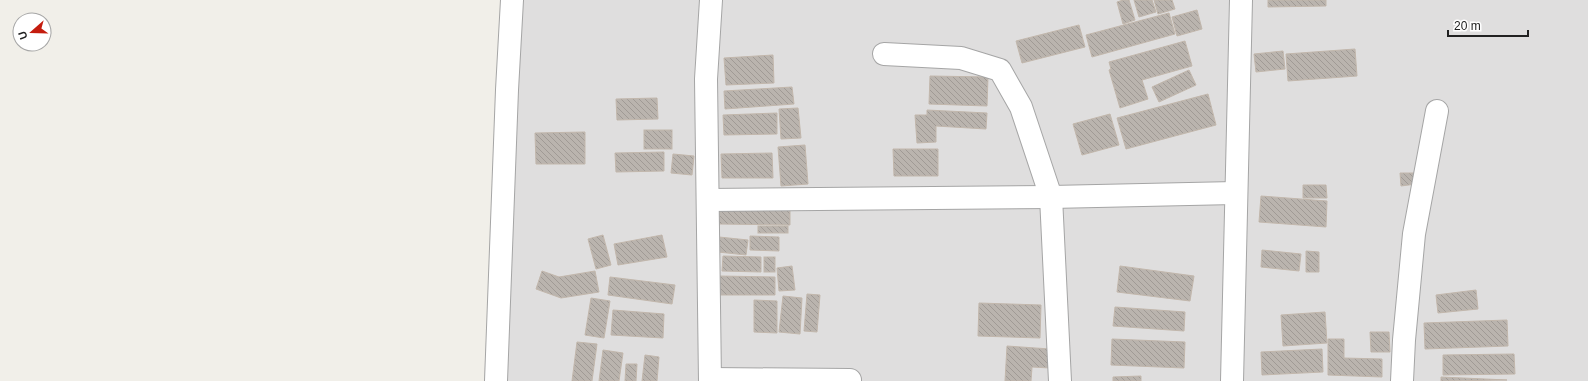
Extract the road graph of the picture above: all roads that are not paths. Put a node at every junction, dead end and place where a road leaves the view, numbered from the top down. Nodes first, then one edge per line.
1 (512, 0) edge
2 (711, 0) edge
3 (1241, 0) edge
4 (884, 54) dead end
5 (1437, 111) dead end
6 (1235, 193) junction
7 (1051, 198) junction
8 (708, 200) junction
9 (710, 380) edge
10 (850, 380) edge
11 (496, 381) edge
12 (1060, 381) edge
13 (1232, 381) edge
14 (1402, 381) edge

1 - 11 street
2 - 8 street
3 - 6 street
4 - 7 street
5 - 14 street
6 - 7 street
6 - 13 street
7 - 8 street
7 - 12 street
8 - 9 street
9 - 10 street

